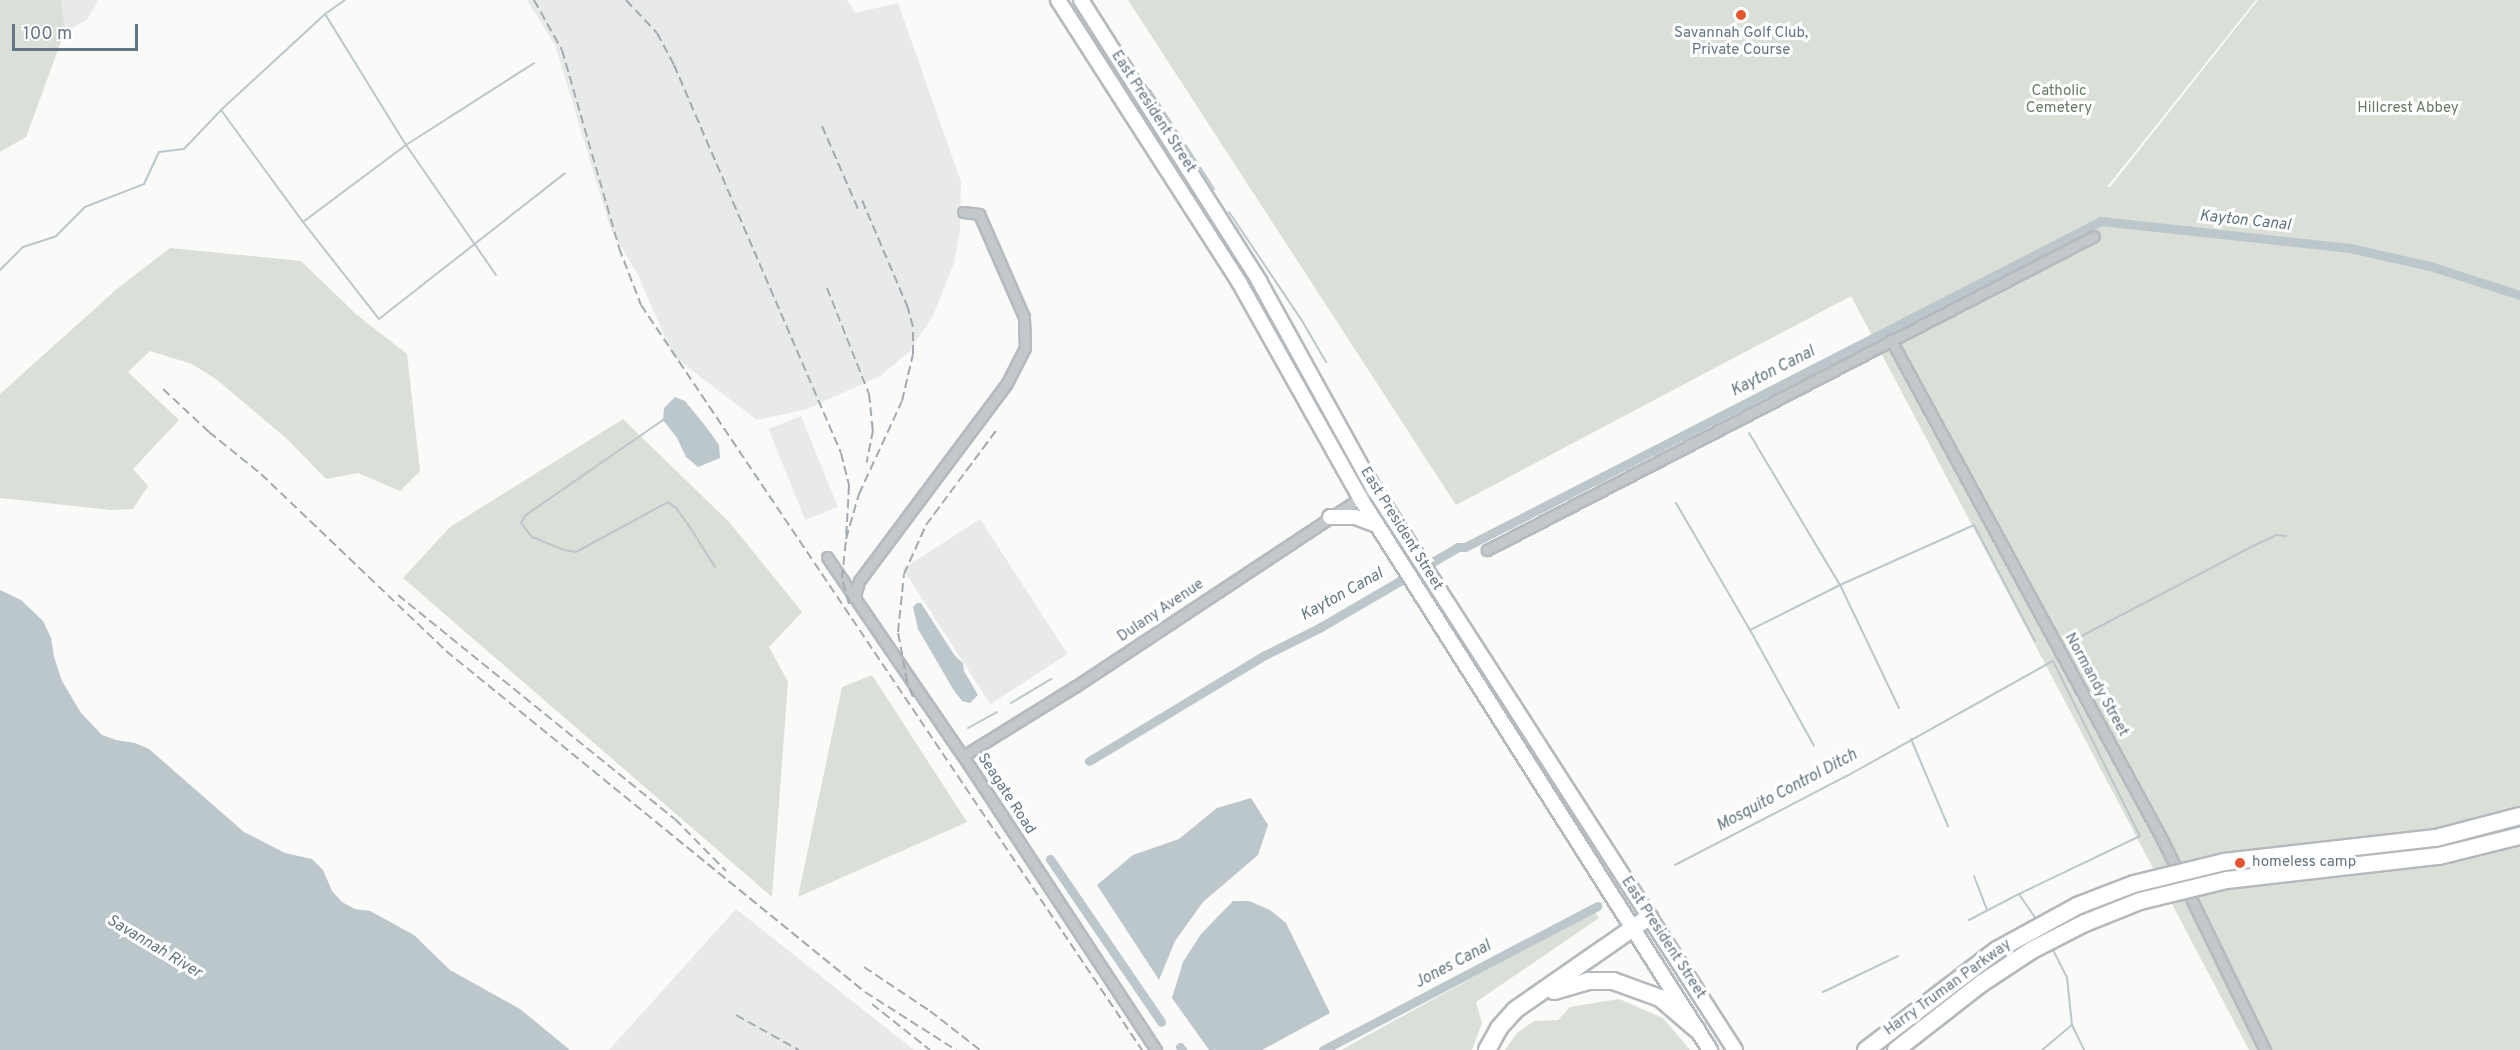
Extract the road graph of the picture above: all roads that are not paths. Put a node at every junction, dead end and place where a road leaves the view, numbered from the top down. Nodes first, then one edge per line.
1 (1058, 0) edge
2 (1081, 0) edge
3 (963, 212) dead end
4 (2094, 236) dead end
5 (1263, 324) junction
6 (1891, 340) junction
7 (1313, 377) junction
8 (1374, 489) junction
9 (1360, 498) junction
10 (1330, 517) junction
11 (1377, 525) junction
12 (1487, 550) dead end
13 (827, 557) dead end
14 (855, 596) junction
15 (963, 756) junction
16 (2520, 816) edge
17 (2520, 836) edge
18 (1649, 917) junction
19 (1634, 928) junction
20 (1515, 1010) junction
21 (1696, 1029) junction
22 (1156, 1050) edge
23 (1487, 1050) edge
24 (1710, 1050) edge
25 (1735, 1050) edge
26 (1866, 1050) edge
27 (1896, 1050) edge
28 (2265, 1050) edge

1 - 5 main road, East President Street
2 - 7 main road, East President Street
3 - 14 street
4 - 6 street
5 - 7 main road
5 - 9 main road, East President Street
6 - 12 street
6 - 28 street, Normandy Street
7 - 8 main road, East President Street
8 - 9 street, Dulany Avenue
8 - 18 main road, East President Street
9 - 10 street, Dulany Avenue
9 - 11 main road, East President Street
10 - 11 main road
10 - 15 street, Dulany Avenue
11 - 19 main road, East President Street
13 - 14 street, Seagate Road
14 - 15 street, Seagate Road
15 - 22 street, Seagate Road
16 - 26 highway, Harry Truman Parkway, bridge
17 - 27 highway, Harry Truman Parkway, bridge
18 - 19 highway
18 - 25 main road, East President Street
19 - 20 highway
19 - 21 main road, East President Street
20 - 21 highway
20 - 23 highway
21 - 24 main road, East President Street

